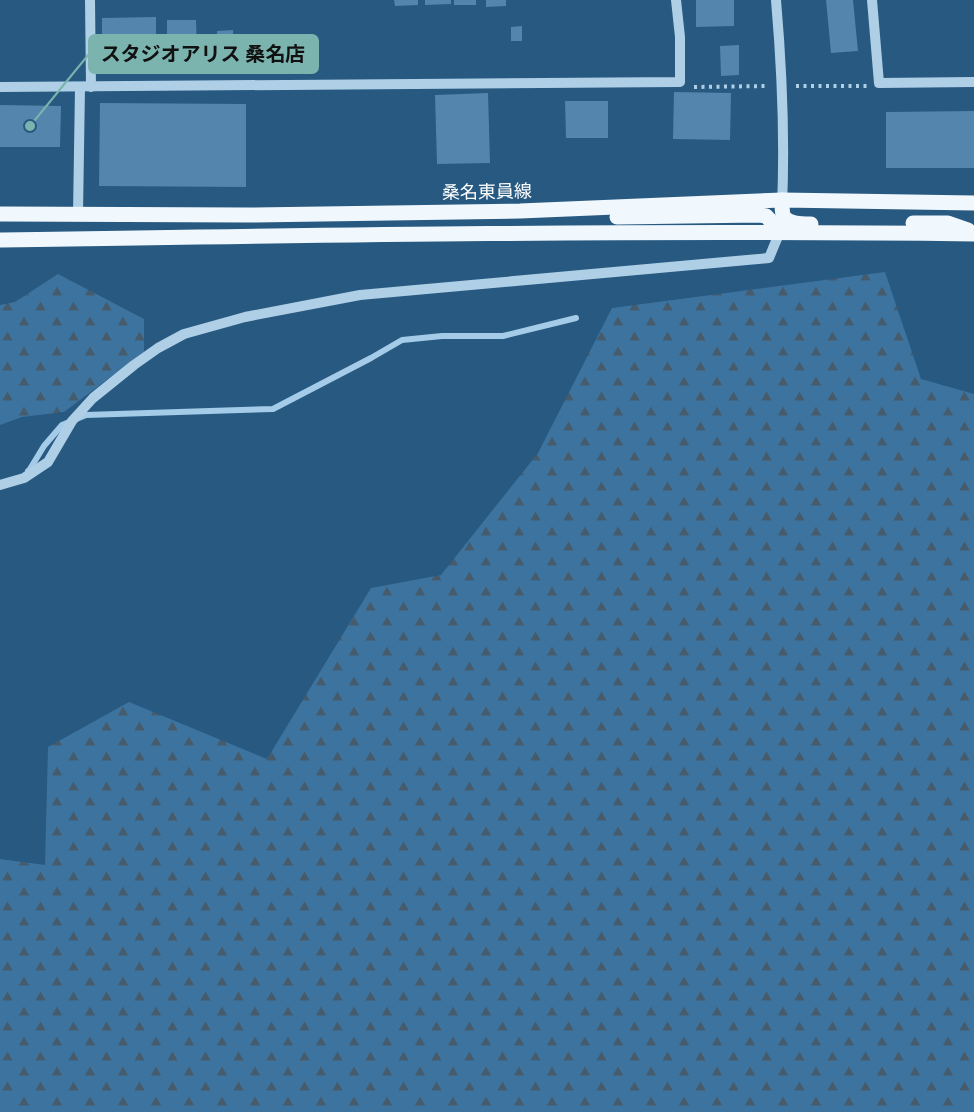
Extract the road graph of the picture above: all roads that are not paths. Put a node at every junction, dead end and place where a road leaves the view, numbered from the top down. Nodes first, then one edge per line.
1 (90, 0) edge
2 (676, 0) edge
3 (776, 0) edge
4 (872, 0) edge
5 (974, 82) edge
6 (0, 87) edge
7 (85, 87) junction
8 (782, 200) junction
9 (974, 203) edge
10 (520, 211) junction
11 (0, 214) edge
12 (78, 214) junction
13 (781, 232) junction
14 (974, 233) edge
15 (0, 240) edge
16 (0, 485) edge

1 - 7 street
2 - 7 street
3 - 8 street
4 - 5 street
6 - 7 street
7 - 12 street
8 - 9 main road, 桑名東員線
8 - 10 main road, 桑名東員線
8 - 13 street
8 - 14 main road
10 - 12 main road, 桑名東員線
10 - 13 main road
11 - 12 main road, 桑名東員線
13 - 14 main road
13 - 15 main road
13 - 16 street

